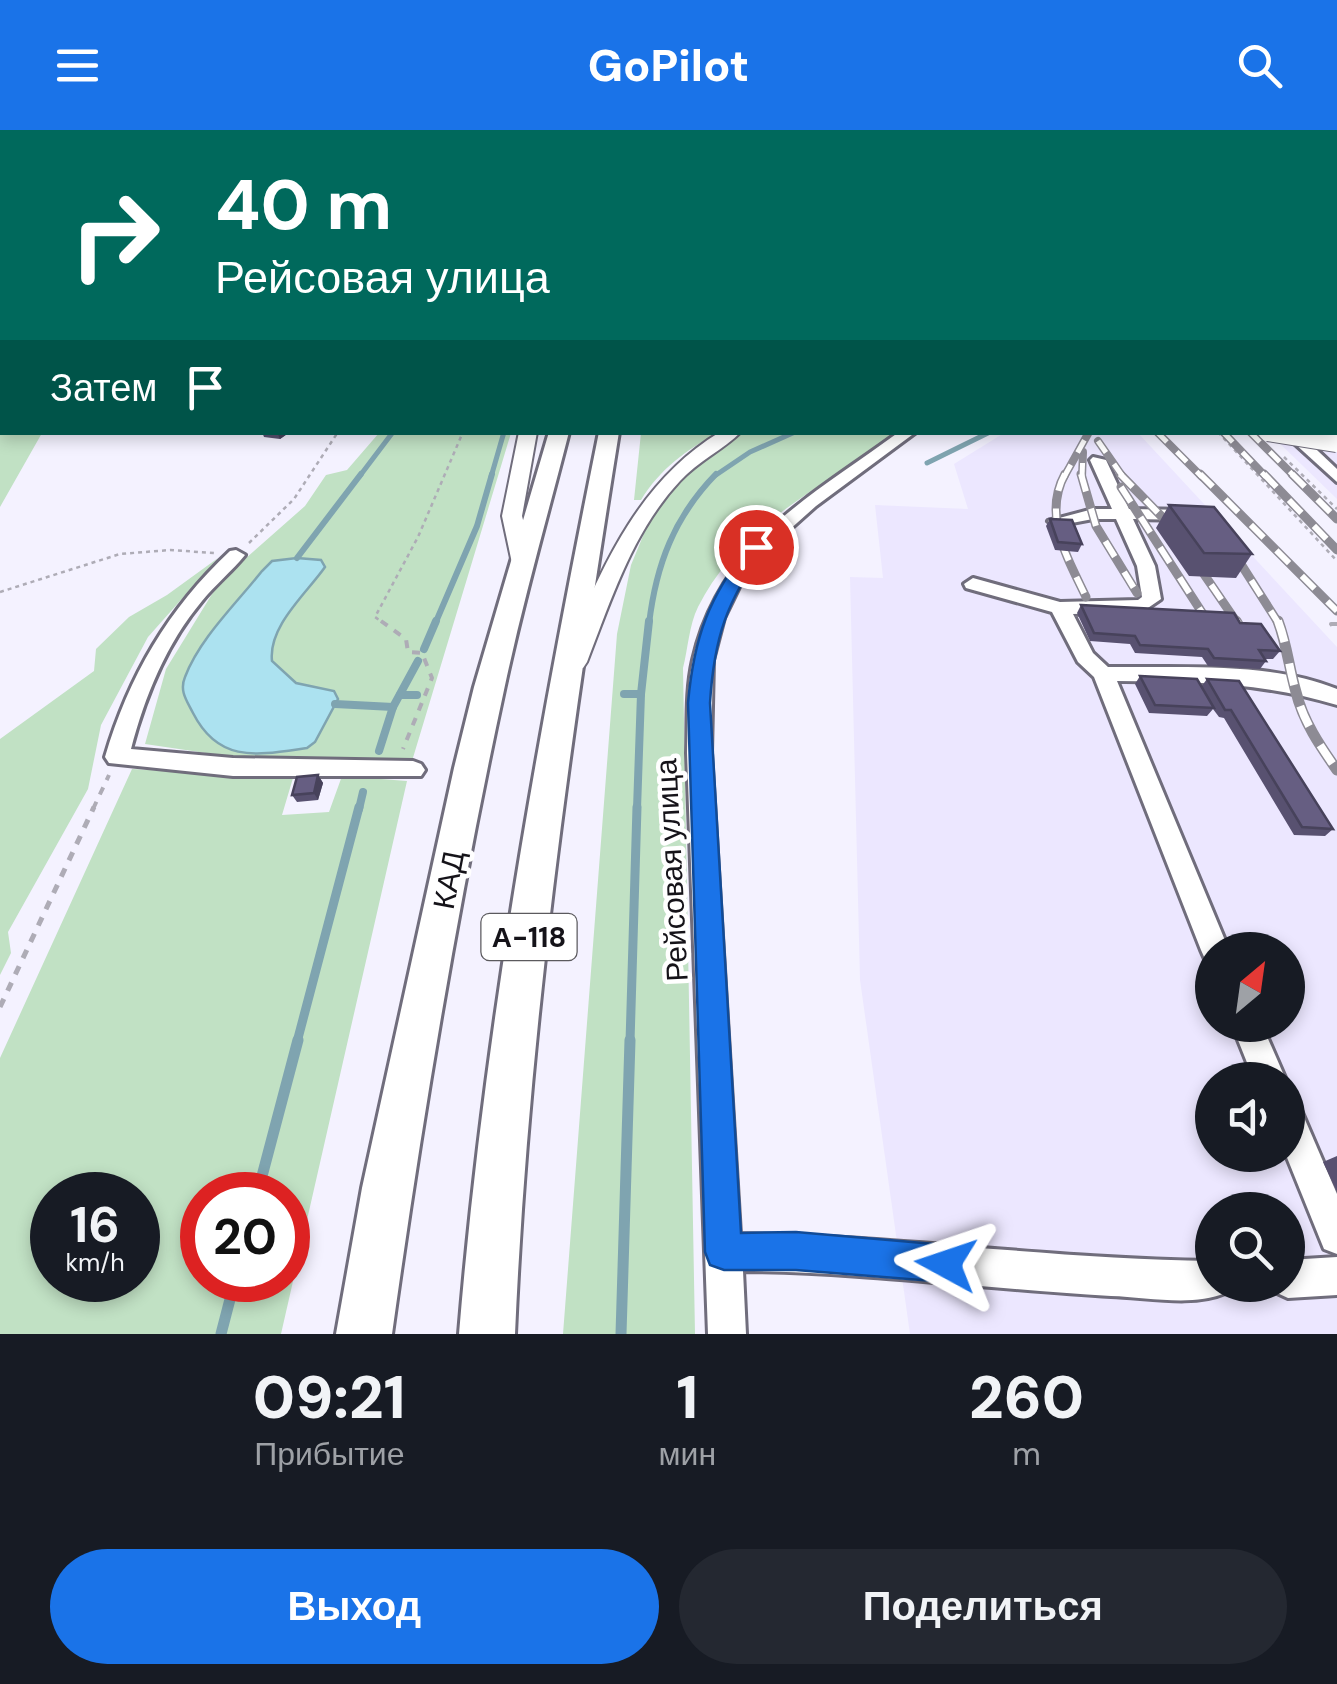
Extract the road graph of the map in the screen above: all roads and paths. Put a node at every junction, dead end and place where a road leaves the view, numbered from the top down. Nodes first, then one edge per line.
1 (336, 435) edge
2 (463, 435) edge
3 (527, 435) edge
4 (558, 435) edge
5 (608, 435) edge
6 (728, 435) edge
7 (905, 435) edge
8 (1221, 435) edge
9 (1287, 435) edge
10 (1293, 435) edge
11 (1337, 443) edge
12 (1285, 458) dead end
13 (1098, 460) dead end
14 (1337, 478) edge
15 (1337, 509) edge
16 (1192, 515) edge
17 (1124, 516) junction
18 (1056, 521) edge
19 (236, 554) junction
20 (1337, 561) edge
21 (523, 563) junction
22 (974, 584) dead end
23 (0, 592) edge
24 (1060, 608) junction
25 (1337, 624) edge
26 (1337, 631) edge
27 (1103, 674) junction
28 (563, 686) junction
29 (1337, 697) edge
30 (118, 757) junction
31 (404, 770) joint
32 (1208, 932) edge
33 (0, 1007) edge
34 (1305, 1160) edge
35 (1337, 1236) edge
36 (724, 1252) junction
37 (1337, 1276) edge
38 (1305, 1278) edge
39 (1195, 1280) edge
40 (364, 1334) edge
41 (487, 1334) edge
42 (728, 1334) edge

1 - 19 path
2 - 31 path
3 - 21 main road
4 - 21 highway, КАД / А-118
5 - 28 highway, А-118
6 - 28 main road
7 - 36 street, Рейсовая улица
8 - 20 path
9 - 11 main road, bridge
10 - 14 street
12 - 15 path
13 - 17 street
16 - 17 street
17 - 18 street
17 - 24 street
19 - 23 path
19 - 30 street
21 - 40 highway, КАД / А-118
22 - 24 street
24 - 27 street
25 - 26 path
27 - 29 street
27 - 32 street
28 - 41 highway, А-118
30 - 31 street
30 - 33 path
34 - 35 street
36 - 39 street
36 - 42 street, Рейсовая улица
37 - 38 street

